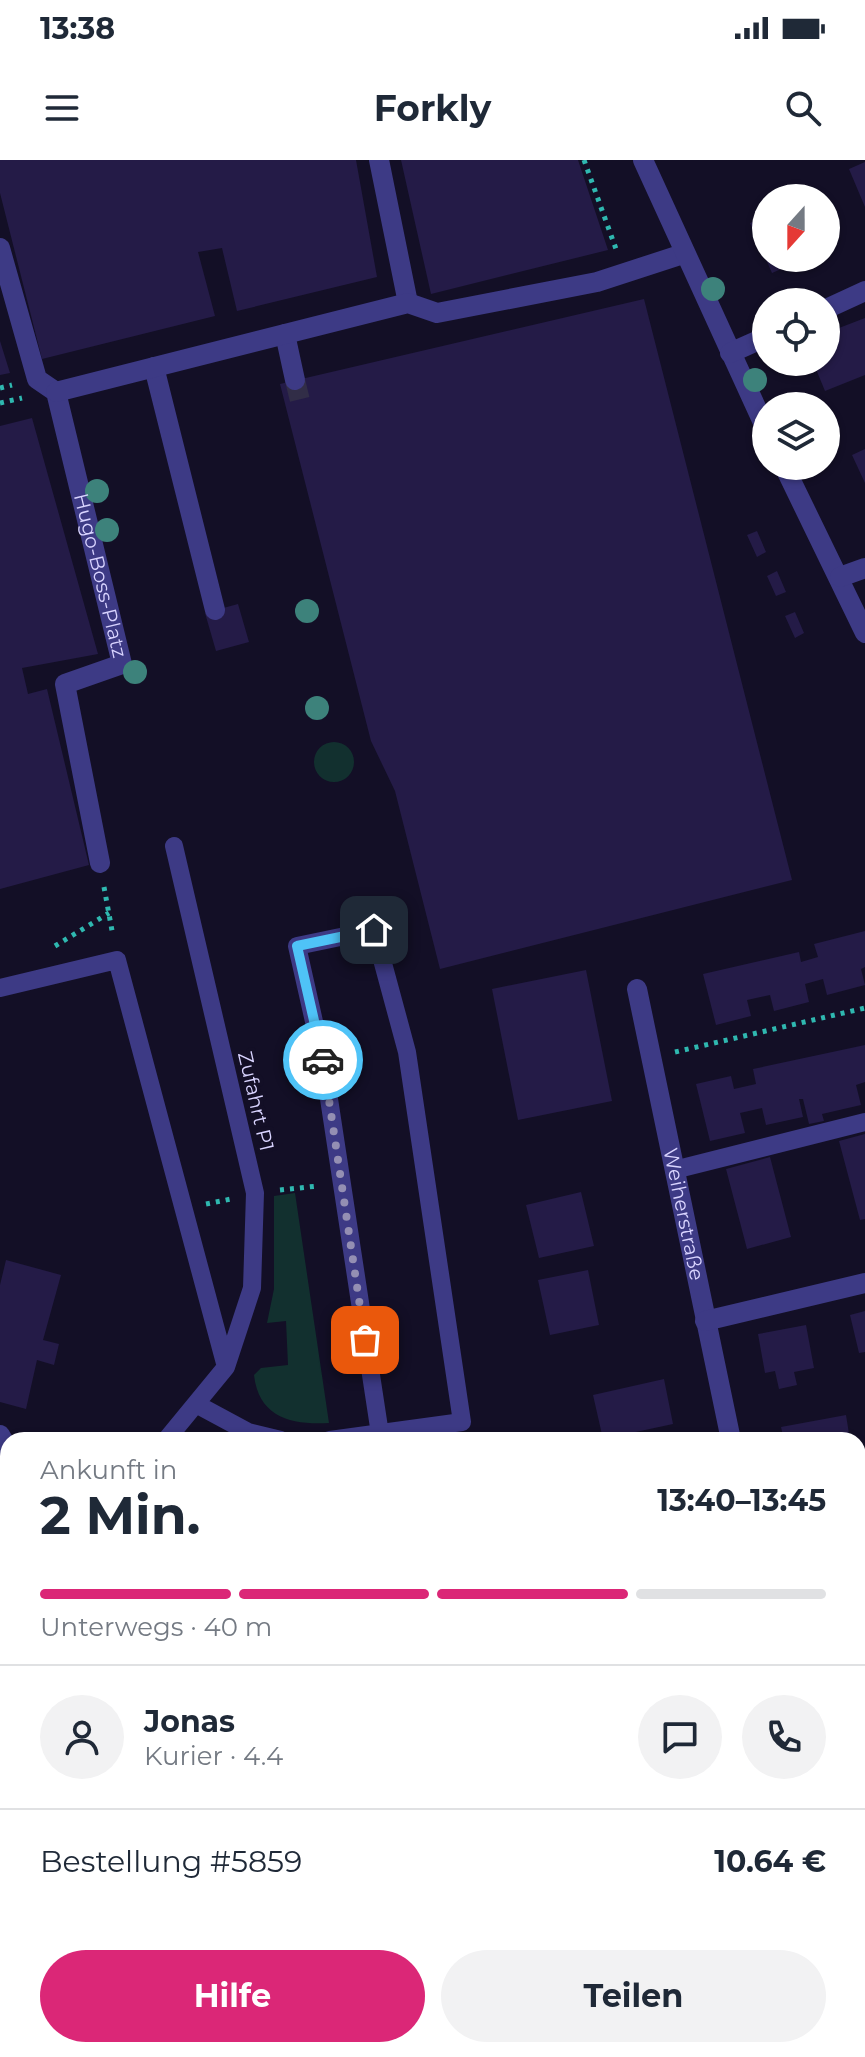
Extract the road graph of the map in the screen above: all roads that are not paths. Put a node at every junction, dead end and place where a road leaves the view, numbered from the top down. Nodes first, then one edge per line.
1 (379, 160) edge
2 (643, 160) edge
3 (0, 248) edge
4 (683, 254) junction
5 (865, 291) edge
6 (408, 303) junction
7 (840, 303) edge
8 (285, 334) junction
9 (752, 343) edge
10 (730, 353) junction
11 (154, 367) junction
12 (295, 380) tunnel mouth
13 (56, 392) junction
14 (752, 399) edge
15 (791, 480) edge
16 (865, 568) edge
17 (840, 577) junction
18 (215, 610) dead end
19 (865, 633) edge
20 (174, 846) dead end
21 (100, 863) road end
22 (0, 988) edge
23 (637, 989) dead end
24 (865, 1122) edge
25 (674, 1170) junction
26 (865, 1283) edge
27 (705, 1321) junction
28 (226, 1367) junction
29 (196, 1404) junction
30 (173, 1432) edge
31 (248, 1432) edge
32 (380, 1432) edge
33 (394, 1432) edge
34 (729, 1432) edge

1 - 6 street
2 - 4 street
3 - 13 street, Hugo-Boss-Platz
4 - 6 street
4 - 10 street
5 - 7 street
6 - 8 street
8 - 11 street
8 - 12 street
9 - 10 street
10 - 14 street
11 - 13 street
11 - 18 street
13 - 21 street, Hugo-Boss-Platz
15 - 17 street
16 - 17 street
17 - 19 street
20 - 28 lane, Zufahrt P1
22 - 28 lane
23 - 25 street, Weiherstraße
24 - 25 lane
25 - 27 street, Weiherstraße
26 - 27 street
27 - 34 street, Weiherstraße
28 - 29 lane
29 - 30 lane
29 - 31 lane
32 - 33 lane

